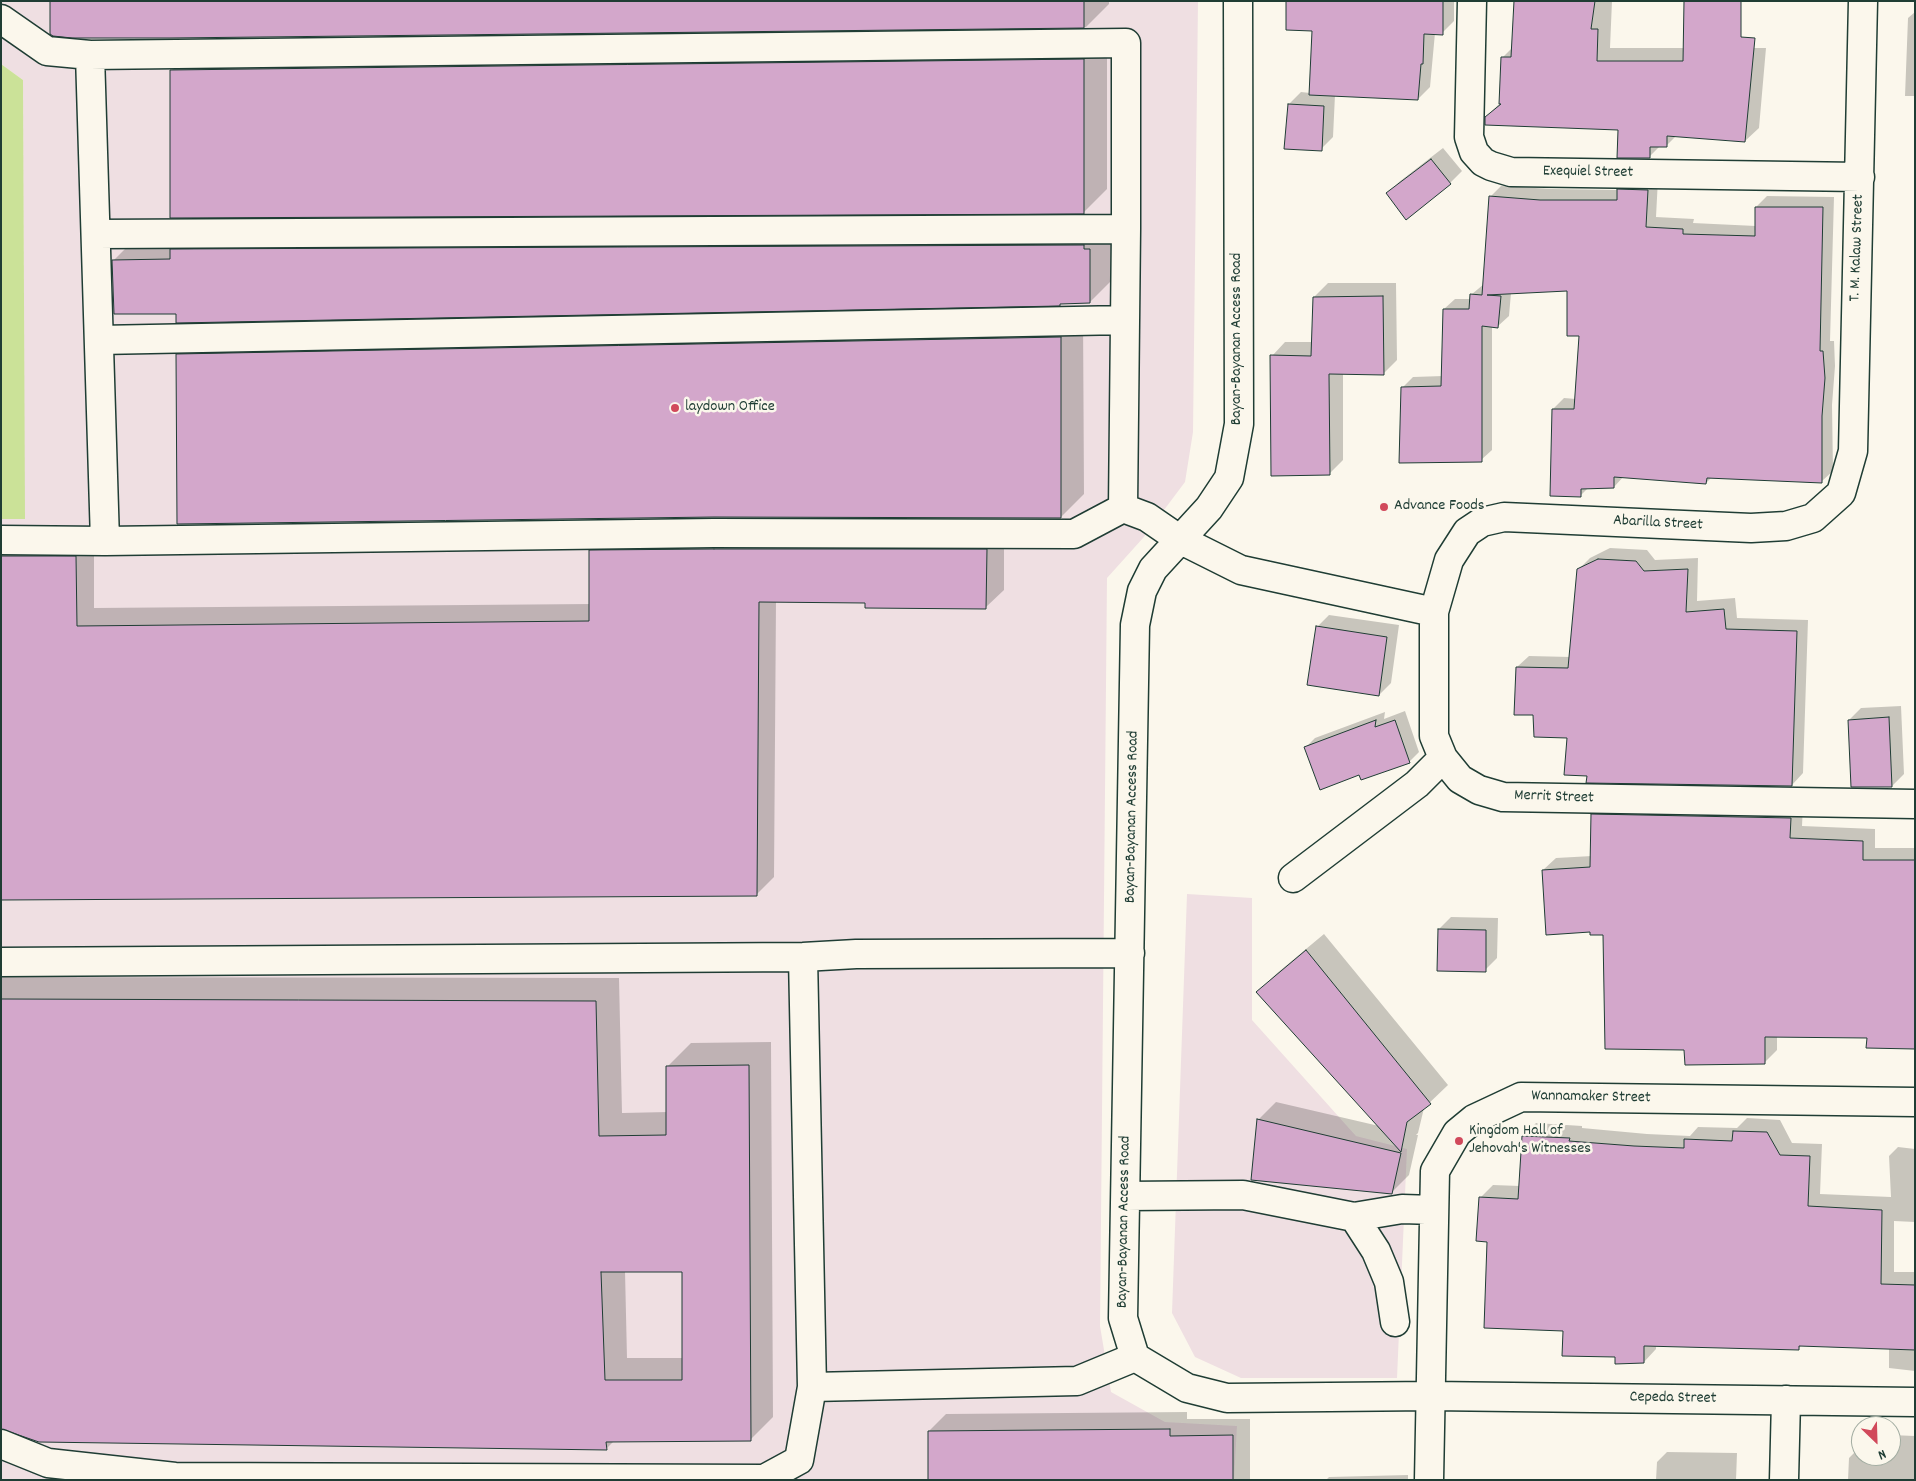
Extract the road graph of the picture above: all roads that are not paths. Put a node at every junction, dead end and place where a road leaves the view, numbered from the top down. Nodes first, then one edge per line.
1 (1238, 1) edge
2 (1472, 1) edge
3 (1863, 1) edge
4 (1, 19) edge
5 (90, 55) junction
6 (1860, 177) junction
7 (1126, 229) junction
8 (96, 234) junction
9 (1125, 320) junction
10 (98, 340) junction
11 (1841, 493) joint
12 (1123, 508) junction
13 (1468, 532) joint
14 (1179, 539) junction
15 (1, 540) edge
16 (105, 541) junction
17 (1434, 612) junction
18 (1443, 758) junction
19 (1915, 804) edge
20 (1293, 878) dead end
21 (1130, 953) junction
22 (803, 957) junction
23 (1, 962) edge
24 (1915, 1102) edge
25 (1126, 1196) junction
26 (1434, 1210) junction
27 (1354, 1218) junction
28 (1395, 1322) dead end
29 (1135, 1357) junction
30 (812, 1387) junction
31 (1431, 1396) junction
32 (1786, 1400) junction
33 (1915, 1402) edge
34 (1, 1444) edge
35 (1429, 1480) edge
36 (1784, 1480) edge

1 - 14 street, Bayan-Bayanan Access Road
2 - 6 street, Exequiel Street
3 - 6 street, T. M. Kalaw Street
4 - 5 street
5 - 7 street
5 - 8 street
6 - 11 street, T. M. Kalaw Street
7 - 8 street
7 - 9 street
8 - 10 street
9 - 10 street
9 - 12 street
10 - 16 street
11 - 13 street, Abarilla Street
12 - 14 street
12 - 16 street
13 - 17 street, Merrit Street
14 - 17 street
14 - 21 street, Bayan-Bayanan Access Road
15 - 16 street
17 - 18 street, Merrit Street
18 - 19 street, Merrit Street
18 - 20 street
21 - 22 street
21 - 25 street, Bayan-Bayanan Access Road
22 - 23 street
22 - 30 street
24 - 26 street, Wannamaker Street
25 - 27 street
25 - 29 street, Bayan-Bayanan Access Road
26 - 27 street
26 - 31 street, Wannamaker Street
27 - 28 street
29 - 30 street
29 - 31 street
30 - 34 street
31 - 32 street, Cepeda Street
31 - 35 street, Wannamaker Street
32 - 33 street, Cepeda Street
32 - 36 street

